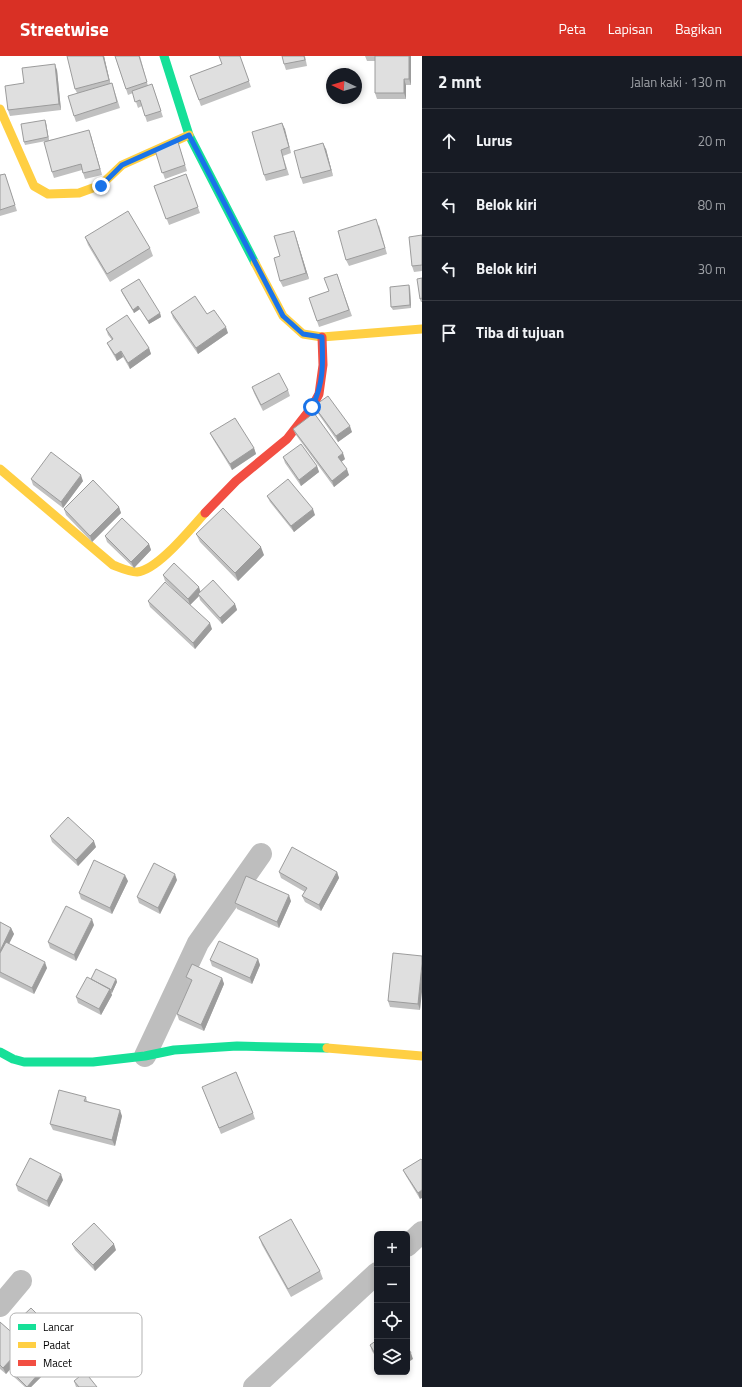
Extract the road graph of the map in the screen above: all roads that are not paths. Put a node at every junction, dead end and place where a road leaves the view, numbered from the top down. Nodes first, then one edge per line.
1 (164, 56) edge
2 (0, 108) edge
3 (189, 135) junction
4 (422, 329) edge
5 (322, 337) junction
6 (0, 469) edge
7 (261, 854) dead end
8 (0, 1052) edge
9 (145, 1056) junction
10 (422, 1056) edge
11 (422, 1232) edge
12 (410, 1243) edge
13 (374, 1277) edge
14 (21, 1281) dead end
15 (0, 1306) edge
16 (254, 1387) edge

1 - 3 street
2 - 3 street
3 - 5 street
4 - 5 street
5 - 6 street
7 - 9 street
8 - 9 street
9 - 10 street
11 - 12 street
13 - 16 street
14 - 15 street

